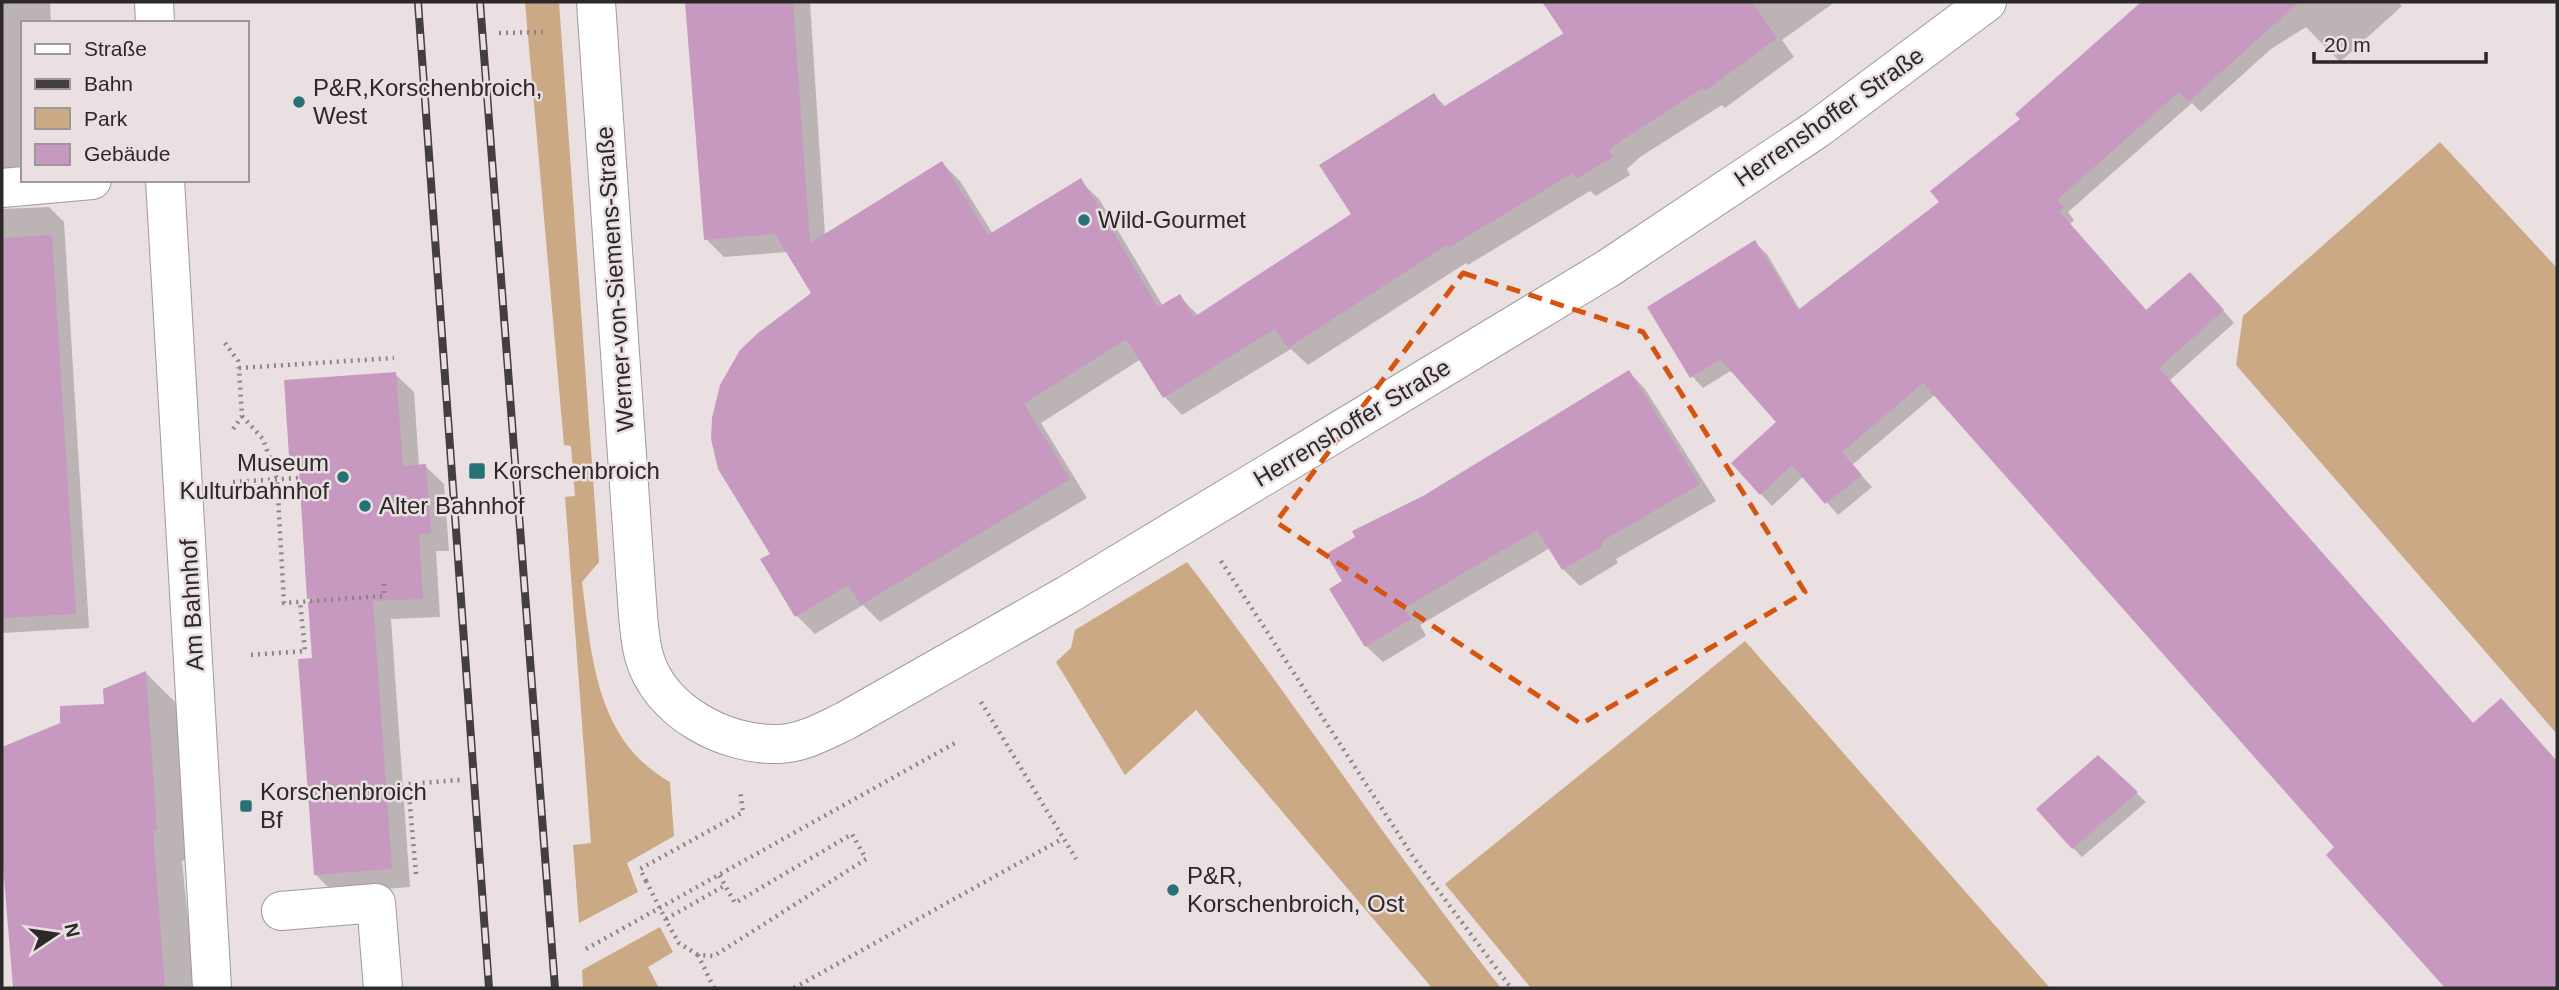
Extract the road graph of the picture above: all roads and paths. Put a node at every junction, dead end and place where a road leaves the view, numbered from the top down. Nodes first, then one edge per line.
1 (154, 2) edge
2 (596, 2) edge
3 (1987, 2) edge
4 (155, 21) edge
5 (70, 182) edge
6 (165, 182) edge
7 (2, 188) edge
8 (219, 334) dead end
9 (394, 358) dead end
10 (239, 368) junction
11 (242, 416) junction
12 (228, 437) dead end
13 (299, 478) dead end
14 (277, 479) junction
15 (225, 482) dead end
16 (1194, 519) junction
17 (384, 581) dead end
18 (300, 601) junction
19 (251, 655) dead end
20 (682, 712) joint
21 (993, 722) dead end
22 (730, 737) junction
23 (955, 743) dead end
24 (460, 780) dead end
25 (1062, 839) junction
26 (1076, 859) dead end
27 (719, 875) junction
28 (417, 884) dead end
29 (724, 886) junction
30 (281, 911) dead end
31 (667, 921) junction
32 (586, 949) dead end
33 (698, 955) junction
34 (212, 988) edge
35 (383, 988) edge
36 (714, 988) edge
37 (794, 988) edge
38 (1511, 988) edge

1 - 4 street
2 - 20 street, Werner-von-Siemens-Straße
3 - 16 street, Herrenshoffer Straße
5 - 7 street
6 - 34 street, Am Bahnhof
8 - 10 path
9 - 10 path
10 - 11 path
11 - 12 path
11 - 14 path
13 - 14 path
14 - 15 path
14 - 18 path
16 - 22 street, Herrenshoffer Straße
16 - 38 path
17 - 18 path
18 - 19 path
20 - 22 street, Herrenshoffer Straße
21 - 25 path
22 - 31 path, bridge
23 - 27 path
24 - 28 path
25 - 26 path
25 - 37 path
27 - 29 path
27 - 32 path
29 - 31 path
29 - 33 path
30 - 35 street
31 - 33 path
33 - 36 path

